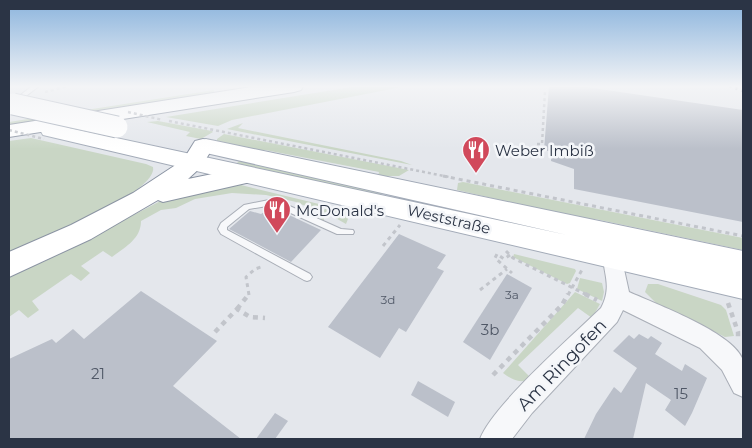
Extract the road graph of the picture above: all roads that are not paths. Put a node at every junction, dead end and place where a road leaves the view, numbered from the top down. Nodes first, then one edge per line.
1 (42, 107) edge
2 (162, 107) edge
3 (10, 111) edge
4 (9, 131) edge
5 (192, 155) junction
6 (246, 175) junction
7 (151, 192) junction
8 (350, 232) dead end
9 (613, 257) junction
10 (743, 263) edge
11 (9, 265) edge
12 (306, 277) dead end
13 (736, 294) edge
14 (615, 303) junction
15 (737, 363) edge
16 (743, 384) edge
17 (494, 439) edge

1 - 3 main road
2 - 4 main road
3 - 5 main road, Weststraße
3 - 5 main road, Weststraße, bridge
5 - 6 main road, Weststraße
5 - 7 main road
5 - 10 main road, Weststraße
6 - 7 main road
6 - 9 main road, Weststraße
7 - 11 main road
8 - 12 lane
9 - 13 main road, Weststraße
9 - 14 street
14 - 15 street
14 - 17 street, Am Ringofen
15 - 16 street

